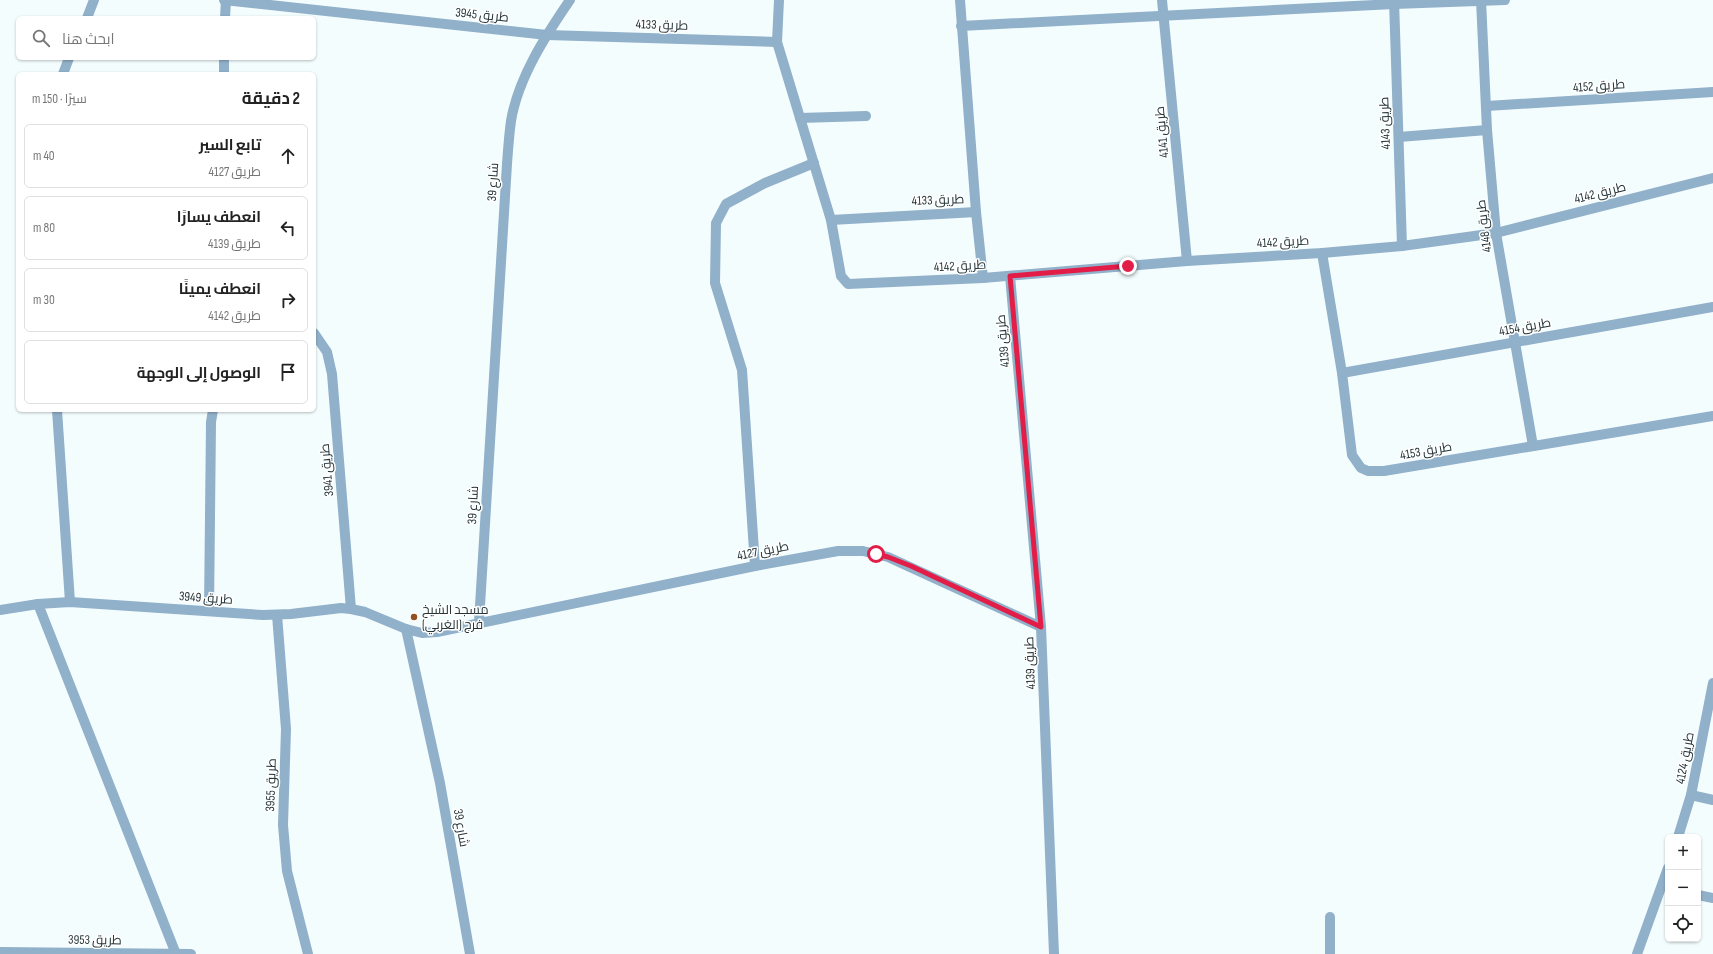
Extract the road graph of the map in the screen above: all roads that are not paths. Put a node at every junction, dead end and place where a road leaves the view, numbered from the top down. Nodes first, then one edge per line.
1 (94, 0) edge
2 (225, 0) edge
3 (570, 0) edge
4 (779, 0) edge
5 (960, 0) edge
6 (1162, 0) edge
7 (1505, 0) edge
8 (1481, 1) edge
9 (1394, 2) edge
10 (88, 16) edge
11 (225, 16) edge
12 (1164, 16) junction
13 (961, 26) junction
14 (547, 35) junction
15 (777, 42) junction
16 (69, 60) edge
17 (224, 60) edge
18 (63, 72) edge
19 (224, 72) edge
20 (1713, 92) edge
21 (1486, 106) junction
22 (866, 116) dead end
23 (800, 118) junction
24 (1487, 130) junction
25 (1398, 137) junction
26 (814, 164) junction
27 (1713, 178) edge
28 (976, 212) junction
29 (830, 220) junction
30 (1496, 233) junction
31 (1402, 246) junction
32 (1322, 253) junction
33 (1187, 261) junction
34 (1010, 276) junction
35 (983, 278) junction
36 (1713, 306) edge
37 (316, 336) edge
38 (1515, 342) junction
39 (1342, 373) junction
40 (57, 412) edge
41 (213, 412) edge
42 (1713, 416) edge
43 (1533, 446) junction
44 (755, 566) junction
45 (70, 602) junction
46 (38, 604) junction
47 (351, 609) junction
48 (0, 610) edge
49 (209, 611) junction
50 (277, 615) junction
51 (479, 622) junction
52 (1041, 627) junction
53 (406, 629) junction
54 (1712, 688) edge
55 (1691, 795) junction
56 (1713, 800) edge
57 (1679, 834) edge
58 (1665, 890) edge
59 (1701, 896) edge
60 (1713, 898) edge
61 (1330, 917) dead end
62 (0, 952) edge
63 (176, 954) edge
64 (191, 954) edge
65 (308, 954) edge
66 (470, 954) edge
67 (1054, 954) edge
68 (1330, 954) edge
69 (1637, 954) edge

1 - 10 street
2 - 11 street
2 - 14 street, طريق 3945
3 - 14 street, شارع 39
4 - 15 street
5 - 13 street
6 - 12 street, طريق 4141
7 - 8 street
8 - 9 street
8 - 21 street, طريق 4148
9 - 12 street
9 - 25 street, طريق 4143
12 - 13 street
12 - 33 street, طريق 4141
13 - 28 street
14 - 15 street, طريق 4133
14 - 51 street, شارع 39
15 - 23 street
16 - 18 street
17 - 19 street
20 - 21 street, طريق 4152
21 - 24 street, طريق 4148
22 - 23 street
23 - 26 street
24 - 25 street
24 - 30 street, طريق 4148
25 - 31 street, طريق 4143
26 - 29 street
26 - 44 street
27 - 30 street, طريق 4142
28 - 29 street, طريق 4133
28 - 35 street
29 - 35 street, طريق 4142
30 - 31 street, طريق 4142
30 - 38 street, طريق 4148
31 - 32 street, طريق 4142
32 - 33 street, طريق 4142
32 - 39 street, طريق 4153
33 - 34 street, طريق 4142
34 - 35 street, طريق 4142
34 - 52 street, طريق 4139
36 - 38 street, طريق 4154
37 - 47 street, طريق 3941
38 - 39 street, طريق 4154
38 - 43 street, طريق 4148
39 - 43 street, طريق 4153
40 - 45 street
41 - 49 street
42 - 43 street, طريق 4153
44 - 51 street, طريق 4127
44 - 52 street, طريق 4127
45 - 46 street, طريق 3949
45 - 49 street, طريق 3949
46 - 48 street, طريق 3949
46 - 63 street
47 - 50 street, طريق 3949
47 - 53 street, طريق 3949
49 - 50 street, طريق 3949
50 - 65 street, طريق 3955
51 - 53 street
52 - 67 street, طريق 4139
53 - 66 street, شارع 39
54 - 55 street, طريق 4124
55 - 56 street
55 - 57 street, طريق 4124
58 - 69 street
59 - 60 street
61 - 68 street
62 - 63 street, طريق 3953
63 - 64 street, طريق 3953

